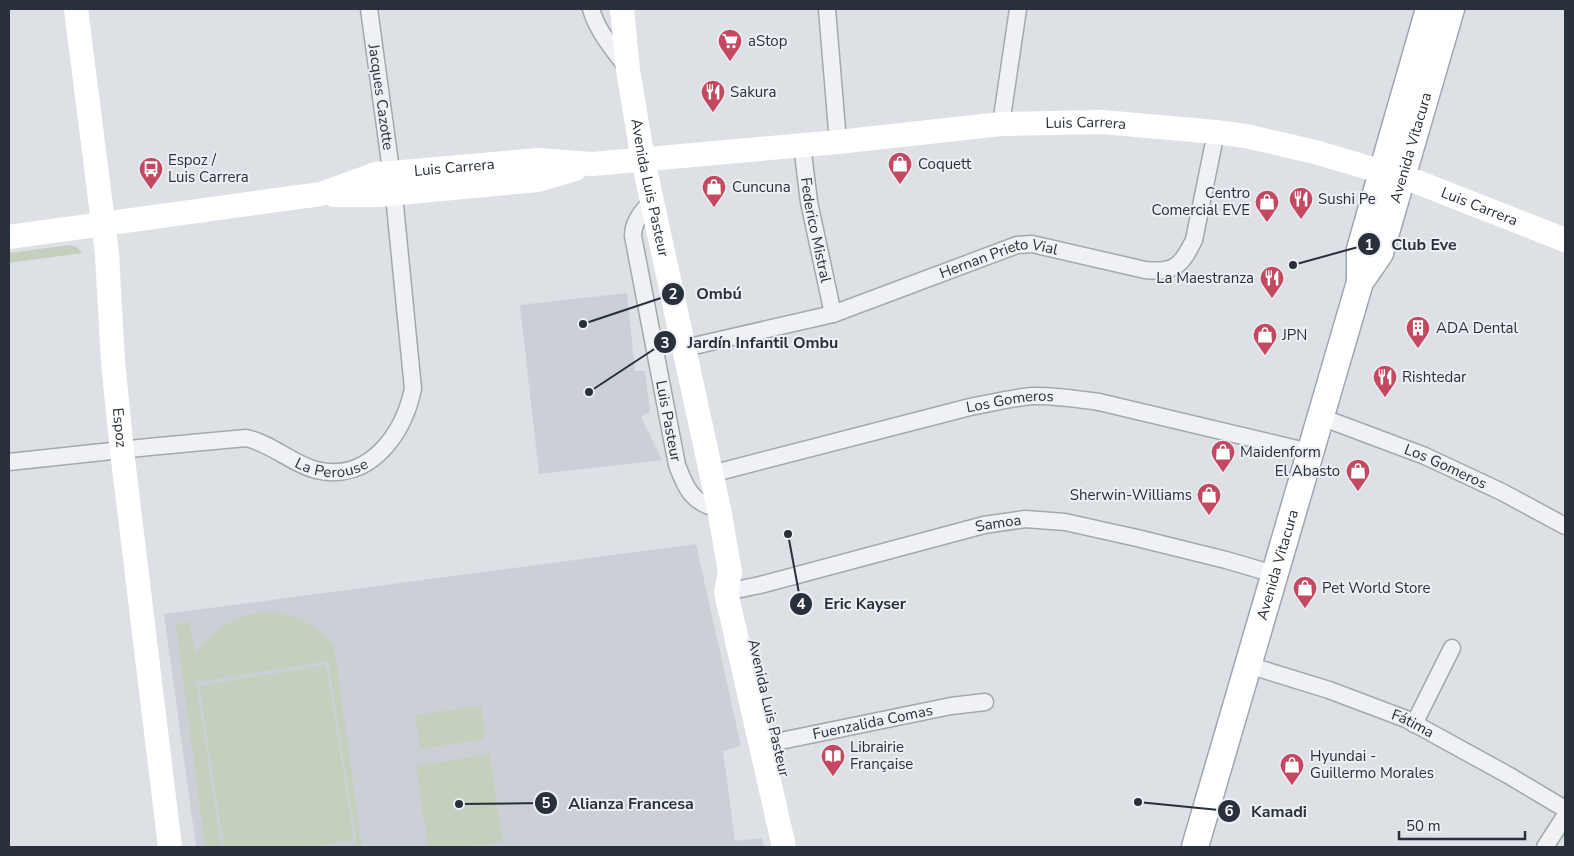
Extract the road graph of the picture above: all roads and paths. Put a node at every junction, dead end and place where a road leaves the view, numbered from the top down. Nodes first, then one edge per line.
1 (76, 9) edge
2 (369, 9) edge
3 (591, 9) edge
4 (622, 9) edge
5 (827, 9) edge
6 (1018, 9) edge
7 (1429, 9) edge
8 (1451, 9) edge
9 (628, 70) junction
10 (1002, 124) junction
11 (1216, 132) junction
12 (838, 142) junction
13 (802, 145) junction
14 (643, 160) junction
15 (1392, 174) junction
16 (392, 184) junction
17 (652, 200) junction
18 (92, 218) junction
19 (9, 222) edge
20 (9, 237) edge
21 (1565, 240) edge
22 (833, 314) junction
23 (684, 348) junction
24 (1321, 417) junction
25 (122, 451) junction
26 (1310, 452) junction
27 (9, 462) edge
28 (711, 474) junction
29 (719, 509) junction
30 (1565, 526) edge
31 (1274, 574) junction
32 (733, 584) junction
33 (1452, 648) dead end
34 (1248, 665) junction
35 (985, 702) dead end
36 (1414, 724) junction
37 (768, 744) junction
38 (1565, 809) edge
39 (1565, 816) edge
40 (170, 847) edge
41 (784, 847) edge
42 (800, 847) edge
43 (1195, 847) edge
44 (1545, 847) edge

1 - 18 street, Espoz
2 - 16 street, Jacques Cazotte
3 - 9 street
4 - 9 street, Avenida Luis Pasteur
5 - 12 street
6 - 10 street
7 - 15 main road, Avenida Vitacura
8 - 15 main road, Avenida Vitacura
9 - 14 street, Avenida Luis Pasteur
10 - 11 street, Luis Carrera
10 - 12 street, Luis Carrera
11 - 15 street, Luis Carrera
11 - 22 street, Hernan Prieto Vial
12 - 13 street, Luis Carrera
13 - 14 street, Luis Carrera
13 - 22 street, Federico Mistral
14 - 16 street, Luis Carrera
14 - 17 street, Avenida Luis Pasteur
15 - 21 street, Luis Carrera
15 - 24 main road, Avenida Vitacura
16 - 18 street, Luis Carrera
16 - 25 street, La Perouse
17 - 23 street, Avenida Luis Pasteur
17 - 29 street, Luis Pasteur
18 - 19 street, Luis Carrera
18 - 20 street, Luis Carrera
18 - 25 street, Espoz
22 - 23 street, Hernan Prieto Vial
23 - 28 street, Avenida Luis Pasteur
24 - 26 main road, Avenida Vitacura
24 - 30 street, Los Gomeros
25 - 27 street, La Perouse
25 - 40 street, Espoz
26 - 28 street, Los Gomeros
26 - 31 main road, Avenida Vitacura
28 - 29 street, Avenida Luis Pasteur
29 - 32 street, Avenida Luis Pasteur
31 - 32 street, Samoa
31 - 34 main road, Avenida Vitacura
32 - 37 street, Avenida Luis Pasteur
33 - 36 street
34 - 36 street, Fátima
34 - 43 main road, Avenida Vitacura
35 - 37 street, Fuenzalida Comas
36 - 38 street, Fátima
37 - 41 street, Avenida Luis Pasteur
37 - 42 street, Avenida Luis Pasteur
39 - 44 street

